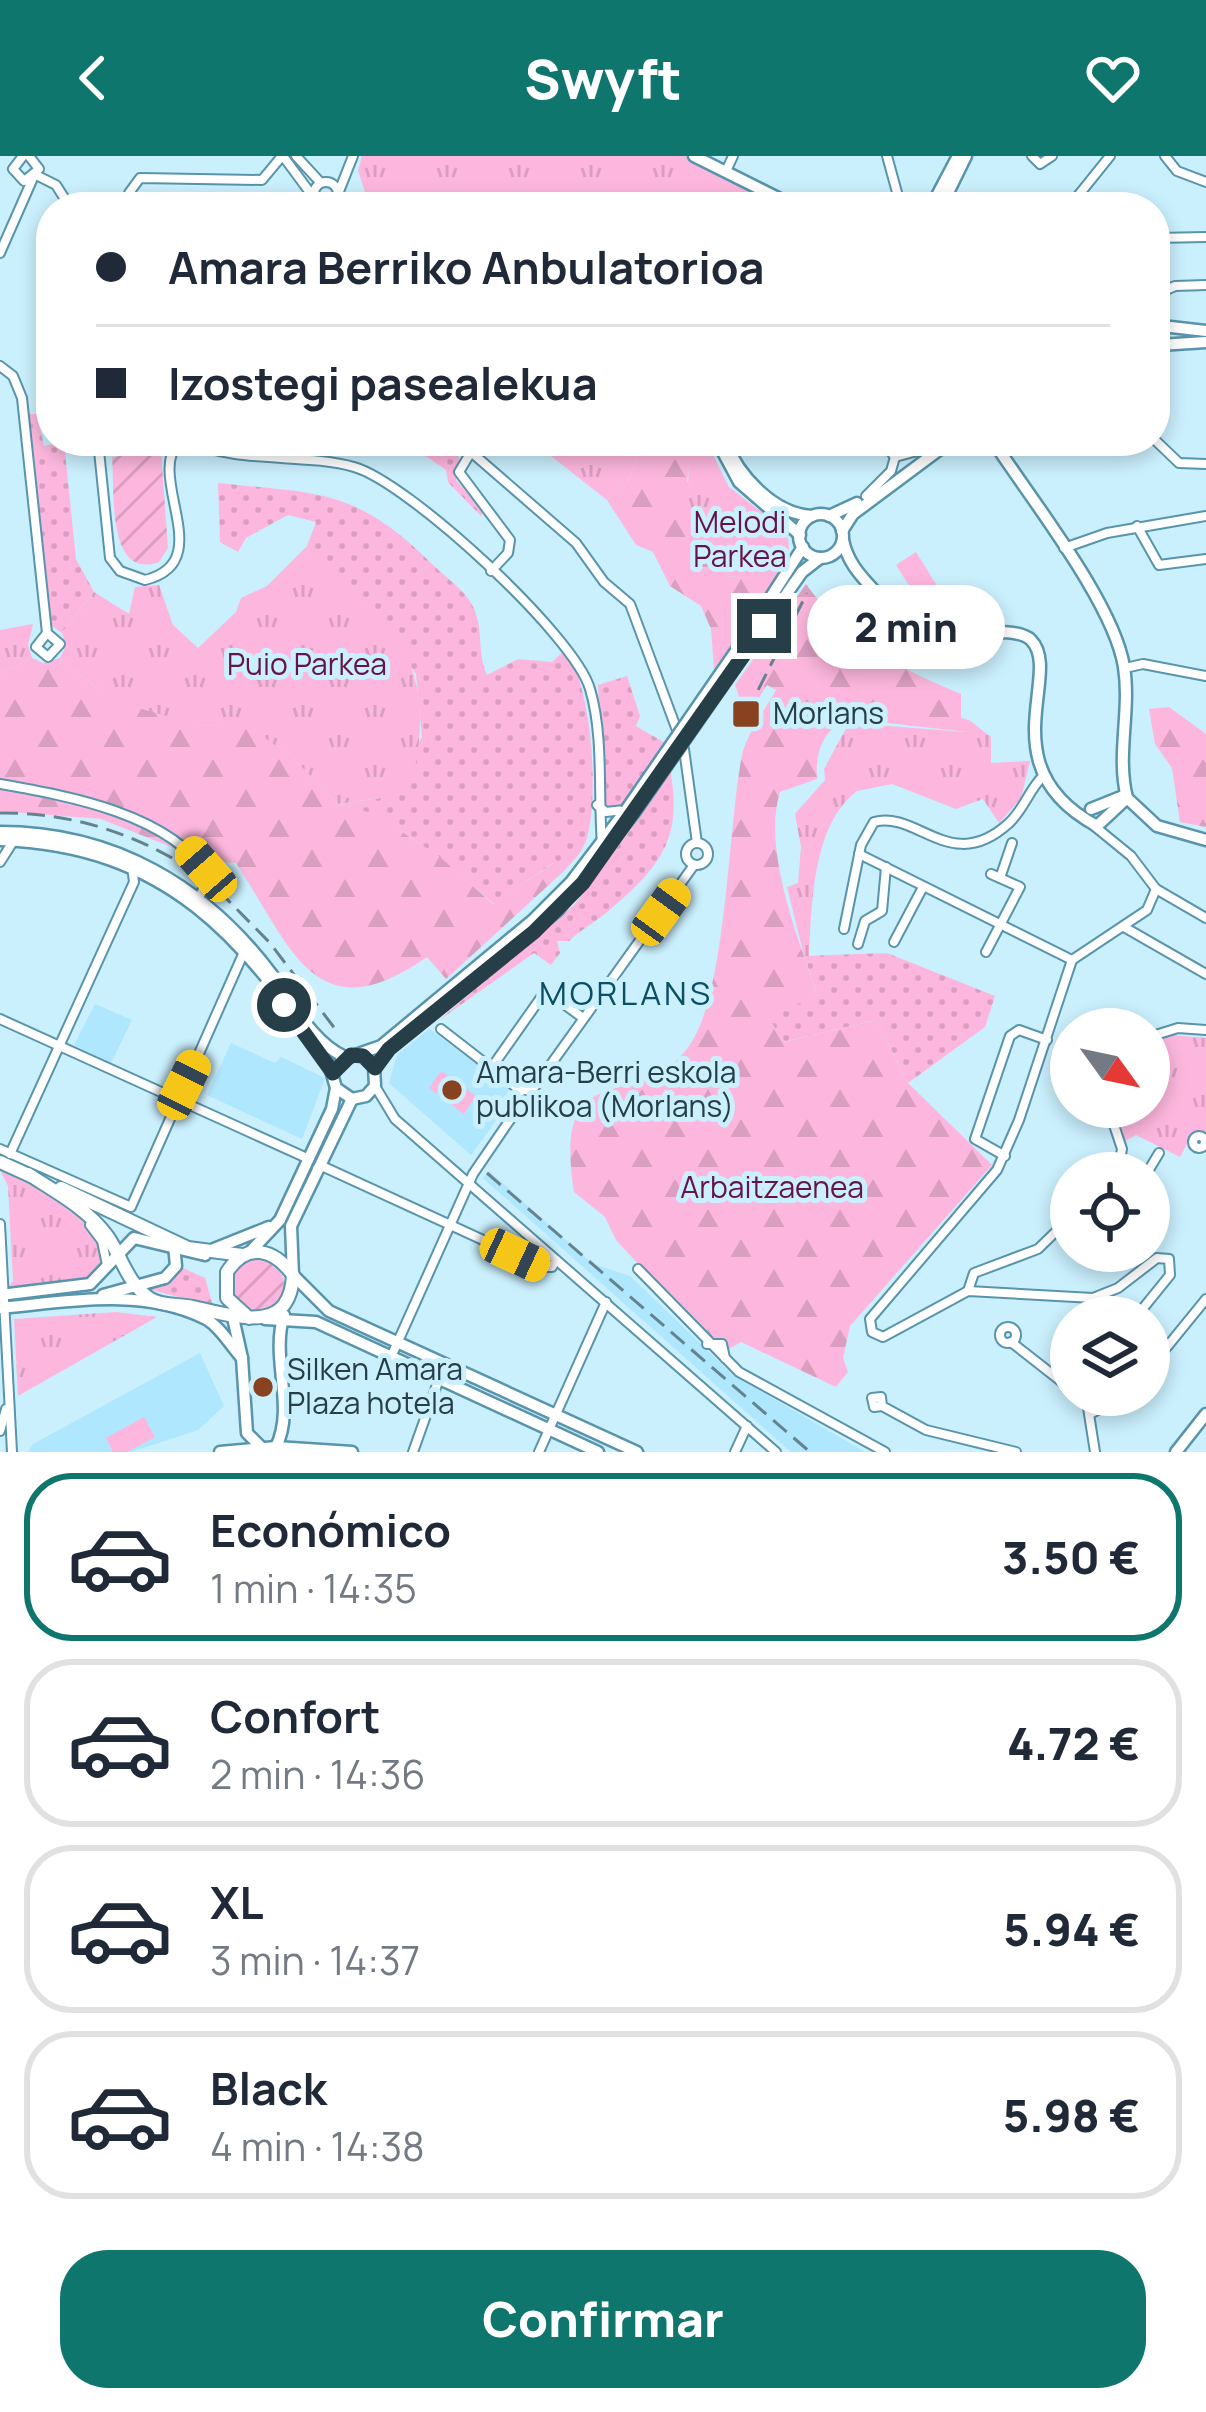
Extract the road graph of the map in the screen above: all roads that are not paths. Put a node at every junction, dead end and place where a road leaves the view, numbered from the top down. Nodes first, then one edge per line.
1 (282, 156) edge
2 (296, 156) edge
3 (350, 156) edge
4 (694, 156) edge
5 (733, 156) edge
6 (887, 156) edge
7 (962, 156) edge
8 (1032, 156) edge
9 (1052, 156) edge
10 (1165, 156) edge
11 (1105, 158) edge
12 (26, 164) edge
13 (727, 170) junction
14 (1206, 182) edge
15 (326, 183) junction
16 (62, 192) edge
17 (129, 192) edge
18 (310, 192) edge
19 (322, 192) edge
20 (330, 192) edge
21 (338, 192) edge
22 (768, 192) edge
23 (897, 192) edge
24 (940, 192) edge
25 (946, 192) edge
26 (1080, 192) edge
27 (1206, 237) edge
28 (1170, 238) edge
29 (0, 253) edge
30 (1206, 285) edge
31 (1170, 288) edge
32 (1170, 326) edge
33 (1206, 331) edge
34 (1206, 342) edge
35 (1170, 345) edge
36 (0, 366) edge
37 (1170, 454) edge
38 (100, 456) edge
39 (171, 456) edge
40 (268, 456) edge
41 (469, 456) edge
42 (476, 456) edge
43 (728, 456) edge
44 (732, 456) edge
45 (898, 456) edge
46 (923, 456) edge
47 (925, 456) edge
48 (1003, 456) edge
49 (895, 457) joint
50 (1206, 464) edge
51 (866, 496) junction
52 (829, 515) junction
53 (812, 516) junction
54 (1206, 516) edge
55 (1137, 526) junction
56 (843, 536) junction
57 (801, 541) junction
58 (1062, 548) junction
59 (826, 556) junction
60 (1206, 559) edge
61 (852, 566) junction
62 (491, 571) junction
63 (47, 633) dead end
64 (741, 651) junction
65 (1125, 668) junction
66 (1206, 676) edge
67 (1043, 776) junction
68 (1123, 781) junction
69 (0, 784) edge
70 (1129, 800) junction
71 (597, 805) junction
72 (1111, 806) junction
73 (630, 812) junction
74 (1094, 820) junction
75 (3, 839) edge
76 (1206, 840) edge
77 (602, 842) junction
78 (1012, 843) dead end
79 (859, 854) junction
80 (1, 859) edge
81 (588, 862) junction
82 (132, 866) junction
83 (886, 867) junction
84 (151, 874) junction
85 (134, 882) junction
86 (583, 883) junction
87 (923, 886) junction
88 (1156, 889) junction
89 (198, 900) junction
90 (1206, 918) edge
91 (848, 923) dead end
92 (1000, 925) junction
93 (1123, 926) junction
94 (894, 942) dead end
95 (858, 944) dead end
96 (249, 951) junction
97 (986, 952) dead end
98 (1072, 960) junction
99 (255, 965) junction
100 (235, 971) junction
101 (1206, 974) edge
102 (583, 1018) junction
103 (0, 1019) edge
104 (441, 1029) dead end
105 (1170, 1030) edge
106 (1206, 1030) edge
107 (1047, 1040) junction
108 (59, 1047) junction
109 (363, 1056) junction
110 (345, 1058) junction
111 (492, 1066) junction
112 (375, 1068) junction
113 (333, 1073) junction
114 (375, 1086) junction
115 (336, 1088) junction
116 (526, 1091) junction
117 (352, 1099) junction
118 (180, 1100) junction
119 (518, 1108) junction
120 (0, 1149) edge
121 (1005, 1156) junction
122 (5, 1158) edge
123 (312, 1165) junction
124 (28, 1174) junction
125 (469, 1183) junction
126 (295, 1191) junction
127 (0, 1224) edge
128 (449, 1224) junction
129 (273, 1231) junction
130 (1050, 1237) edge
131 (290, 1240) junction
132 (174, 1245) junction
133 (195, 1249) junction
134 (246, 1254) junction
135 (213, 1255) junction
136 (115, 1260) junction
137 (556, 1260) junction
138 (638, 1269) dead end
139 (293, 1275) junction
140 (968, 1292) junction
141 (1051, 1296) edge
142 (1098, 1296) edge
143 (1153, 1296) edge
144 (227, 1298) junction
145 (154, 1299) junction
146 (290, 1299) junction
147 (1206, 1299) edge
148 (83, 1300) junction
149 (1, 1301) edge
150 (607, 1302) junction
151 (232, 1314) junction
152 (249, 1318) junction
153 (282, 1318) junction
154 (265, 1319) junction
155 (395, 1340) junction
156 (1011, 1342) dead end
157 (1170, 1344) edge
158 (392, 1357) junction
159 (242, 1358) junction
160 (1050, 1373) edge
161 (439, 1379) junction
162 (881, 1406) dead end
163 (7, 1408) junction
164 (555, 1414) junction
165 (1206, 1414) edge
166 (1092, 1416) edge
167 (747, 1426) junction
168 (548, 1429) junction
169 (0, 1430) edge
170 (11, 1447) edge
171 (269, 1448) edge
172 (220, 1452) edge
173 (352, 1452) edge
174 (413, 1452) edge
175 (539, 1452) edge
176 (598, 1452) edge
177 (637, 1452) edge
178 (735, 1452) edge
179 (776, 1452) edge
180 (885, 1452) edge
181 (1016, 1452) edge
182 (1095, 1452) edge
183 (1176, 1452) edge

1 - 17 street
1 - 18 street
2 - 15 street
3 - 15 street
3 - 21 street
4 - 13 main road
5 - 13 street
6 - 23 street
7 - 24 main road
7 - 25 main road
8 - 9 street
10 - 14 street
11 - 26 street
12 - 16 street
12 - 29 street
13 - 22 main road
15 - 19 street
15 - 20 street
27 - 28 street
30 - 31 street
32 - 33 main road
34 - 35 main road
36 - 63 street
37 - 50 street
38 - 39 street
40 - 62 street
41 - 62 street
42 - 102 street
43 - 57 main road
44 - 53 main road
45 - 49 street
46 - 51 main road
47 - 56 main road
48 - 58 main road
49 - 51 street
51 - 52 main road
52 - 53 main road
52 - 56 main road
53 - 57 main road
54 - 55 street
55 - 58 street
55 - 60 street
56 - 59 main road
56 - 61 main road
57 - 59 main road
57 - 64 main road
58 - 65 main road
59 - 61 main road
59 - 64 main road
61 - 67 main road
62 - 71 street
64 - 73 main road, bridge
65 - 66 street
65 - 68 main road
67 - 74 main road
67 - 79 street
68 - 70 main road
68 - 72 main road
69 - 89 street
70 - 72 main road
70 - 76 main road
71 - 73 street
71 - 77 street
71 - 81 street
72 - 74 main road
72 - 74 main road
73 - 77 main road
73 - 86 main road
74 - 88 street
75 - 80 street
75 - 82 main road
75 - 89 main road
77 - 81 main road
77 - 86 street
78 - 92 street
79 - 83 street
79 - 91 street
81 - 109 main road
82 - 84 main road
82 - 85 street
83 - 87 street
83 - 95 street
84 - 85 street
84 - 89 main road
85 - 108 street
86 - 112 main road
87 - 92 street
87 - 94 street
88 - 90 street
88 - 93 street
89 - 96 main road
92 - 97 street
92 - 98 street
93 - 98 street
93 - 101 street
96 - 99 main road
96 - 100 street
96 - 110 main road
98 - 107 street
99 - 100 street
99 - 113 main road
100 - 118 street
102 - 111 street
102 - 116 street
103 - 108 street
104 - 111 street
105 - 106 street
107 - 121 street
107 - 121 street
108 - 118 street
108 - 122 street
109 - 110 main road
109 - 112 main road
110 - 113 main road
111 - 116 street
112 - 114 main road
113 - 115 main road
114 - 117 main road
114 - 125 street
115 - 117 main road
115 - 123 main road
116 - 119 street
116 - 119 street
117 - 123 main road
118 - 122 street
118 - 123 street
119 - 125 street
120 - 122 street
121 - 140 street
122 - 124 main road
123 - 126 main road
123 - 128 street
123 - 131 main road
124 - 132 main road
124 - 136 main road
125 - 128 street
125 - 137 street
126 - 129 main road
126 - 133 main road
127 - 149 street
128 - 137 street
128 - 155 street
129 - 131 main road
129 - 134 main road
130 - 140 street
131 - 139 main road
132 - 133 main road
132 - 135 main road
132 - 136 main road
132 - 145 main road
133 - 135 main road
134 - 135 main road
134 - 139 main road
134 - 144 main road
136 - 145 main road
136 - 149 main road
137 - 150 street
138 - 180 street
139 - 146 main road
139 - 155 main road
140 - 141 street
142 - 143 street
144 - 151 main road
144 - 152 main road
145 - 148 main road
145 - 148 main road
145 - 151 main road
145 - 159 main road
146 - 153 main road
146 - 154 main road
147 - 157 street
148 - 149 main road
149 - 163 street
150 - 164 street
150 - 167 street
151 - 152 main road
151 - 159 main road
152 - 154 main road
153 - 154 main road
153 - 158 main road
153 - 171 main road
155 - 158 street
155 - 164 main road
156 - 160 street
158 - 161 main road
159 - 171 main road
161 - 168 main road
161 - 174 street
162 - 181 street
163 - 169 street
163 - 170 street
164 - 168 street
164 - 177 main road
165 - 183 main road
166 - 182 street
167 - 178 street
167 - 179 street
168 - 175 street
168 - 176 main road
169 - 170 street
171 - 172 main road
171 - 173 main road

